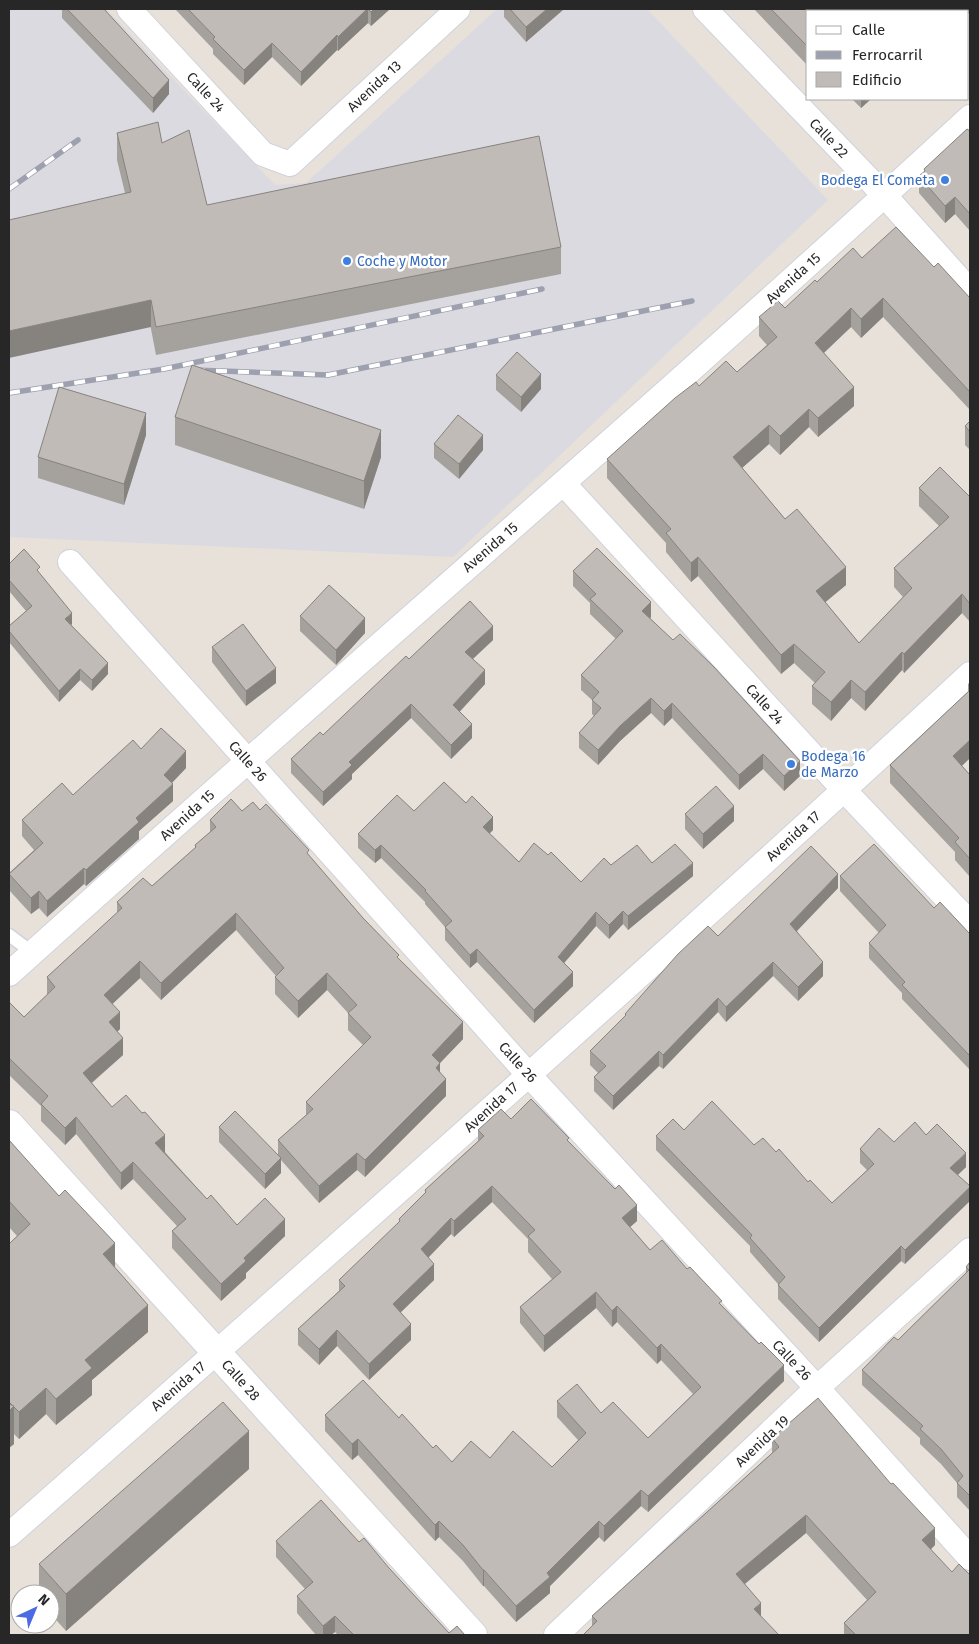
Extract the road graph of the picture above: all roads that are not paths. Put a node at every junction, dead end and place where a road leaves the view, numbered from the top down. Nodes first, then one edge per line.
1 (129, 9) edge
2 (458, 9) edge
3 (705, 9) edge
4 (970, 117) edge
5 (290, 164) joint
6 (885, 196) junction
7 (970, 291) edge
8 (563, 483) junction
9 (70, 562) dead end
10 (970, 674) edge
11 (247, 760) junction
12 (844, 790) junction
13 (970, 923) edge
14 (9, 935) edge
15 (33, 953) junction
16 (9, 974) edge
17 (528, 1074) junction
18 (9, 1124) edge
19 (970, 1250) edge
20 (216, 1353) junction
21 (818, 1388) junction
22 (9, 1536) edge
23 (970, 1558) edge
24 (473, 1635) edge
25 (556, 1635) edge

1 - 5 street, Calle 24
2 - 5 street, Avenida 13
3 - 6 street, Calle 22
4 - 6 street, Avenida 15
6 - 7 street, Calle 22
6 - 8 street, Avenida 15
8 - 11 street, Avenida 15
8 - 12 street, Calle 24
9 - 11 street, Calle 26
10 - 12 street, Avenida 17
11 - 15 street, Avenida 15
11 - 17 street, Calle 26
12 - 13 street, Calle 24
12 - 17 street, Avenida 17
14 - 15 lane
15 - 16 street, Avenida 15
17 - 20 street, Avenida 17
17 - 21 street, Calle 26
18 - 20 street, Calle 28
19 - 21 street, Avenida 19
20 - 22 street, Avenida 17
20 - 24 street, Calle 28
21 - 23 street, Calle 26
21 - 25 street, Avenida 19

